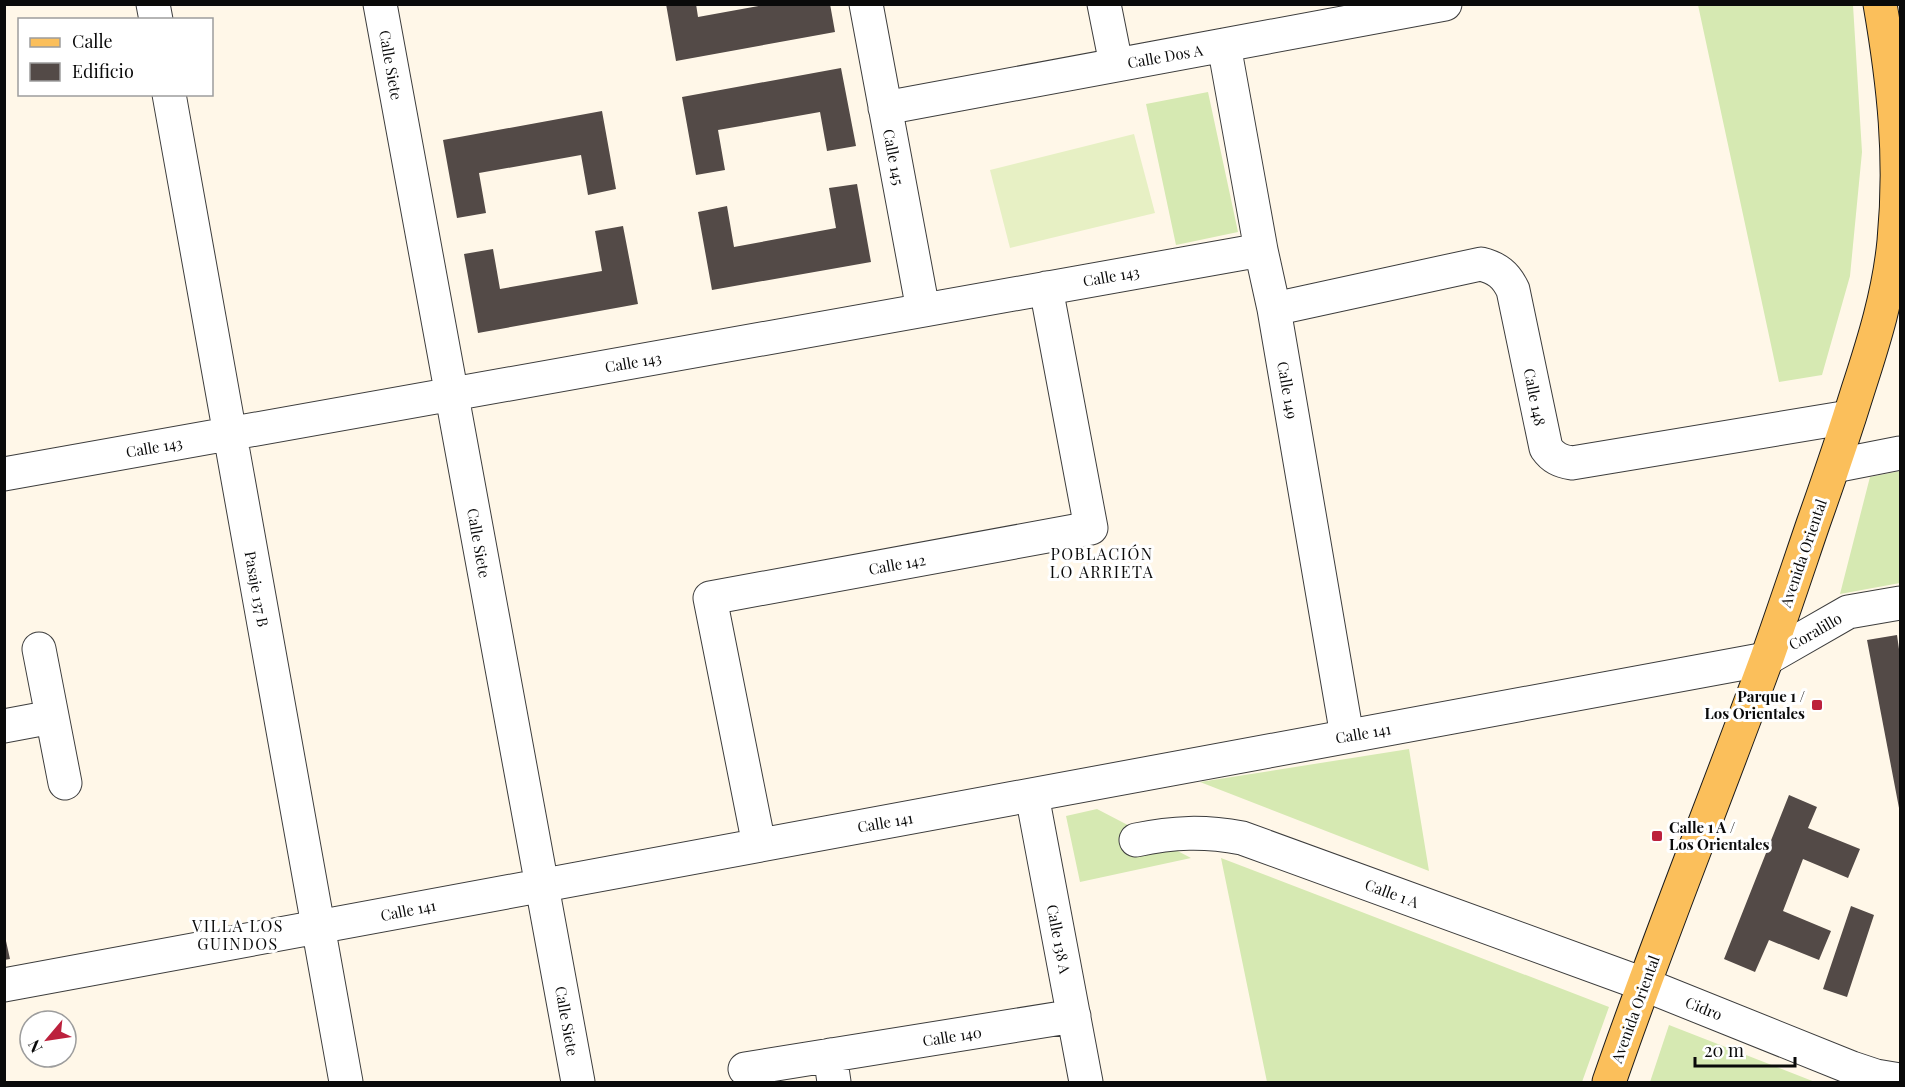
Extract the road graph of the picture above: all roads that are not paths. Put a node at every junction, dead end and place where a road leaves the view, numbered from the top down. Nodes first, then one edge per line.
1 (380, 4) edge
2 (866, 4) edge
3 (1104, 4) edge
4 (1445, 4) edge
5 (1880, 4) edge
6 (1224, 45) junction
7 (1116, 64) junction
8 (169, 96) edge
9 (885, 108) junction
10 (1261, 250) junction
11 (1046, 288) junction
12 (1274, 309) junction
13 (923, 310) junction
14 (452, 394) junction
15 (1850, 417) junction
16 (229, 434) junction
17 (1900, 453) edge
18 (1834, 466) junction
19 (5, 473) edge
20 (1900, 603) edge
21 (39, 649) dead end
22 (1766, 659) junction
23 (52, 717) junction
24 (4, 726) edge
25 (1347, 736) junction
26 (65, 783) dead end
27 (1032, 795) junction
28 (1136, 840) dead end
29 (759, 845) junction
30 (542, 885) junction
31 (318, 927) junction
32 (1643, 984) junction
33 (4, 985) edge
34 (1074, 1016) junction
35 (745, 1069) dead end
36 (832, 1069) edge
37 (1900, 1080) edge
38 (346, 1083) edge
39 (578, 1083) edge
40 (1086, 1083) edge
41 (1609, 1083) edge

1 - 14 street, Calle Siete
2 - 9 street, Calle 145
3 - 7 street
4 - 6 street, Calle Dos A
5 - 15 main road, Avenida Oriental
6 - 7 street, Calle Dos A
6 - 10 street, Calle 149
7 - 9 street, Calle Dos A
8 - 16 street, Pasaje 137 B
9 - 13 street, Calle 145
10 - 11 street, Calle 143
10 - 12 street, Calle 149
11 - 13 street, Calle 143
11 - 29 street, Calle 142
12 - 15 street, Calle 148
12 - 25 street, Calle 149
13 - 14 street, Calle 143
14 - 16 street, Calle 143
14 - 30 street, Calle Siete
15 - 18 main road, Avenida Oriental
16 - 19 street, Calle 143
16 - 31 street, Pasaje 137 B
17 - 18 street
18 - 22 main road, Avenida Oriental
20 - 22 street, Coralillo
21 - 23 street
22 - 25 street, Calle 141
22 - 32 main road, Avenida Oriental
23 - 24 street
23 - 26 street
25 - 27 street, Calle 141
27 - 29 street, Calle 141
27 - 34 street, Calle 138 A
28 - 32 street, Calle 1 A
29 - 30 street, Calle 141
30 - 31 street, Calle 141
30 - 39 street, Calle Siete
31 - 33 street, Calle 141
31 - 38 street, Pasaje 137 B
32 - 37 street, Cidro
32 - 41 main road, Avenida Oriental
34 - 36 street, Calle 140
34 - 40 street, Calle 138 A
35 - 36 street, Calle 140

